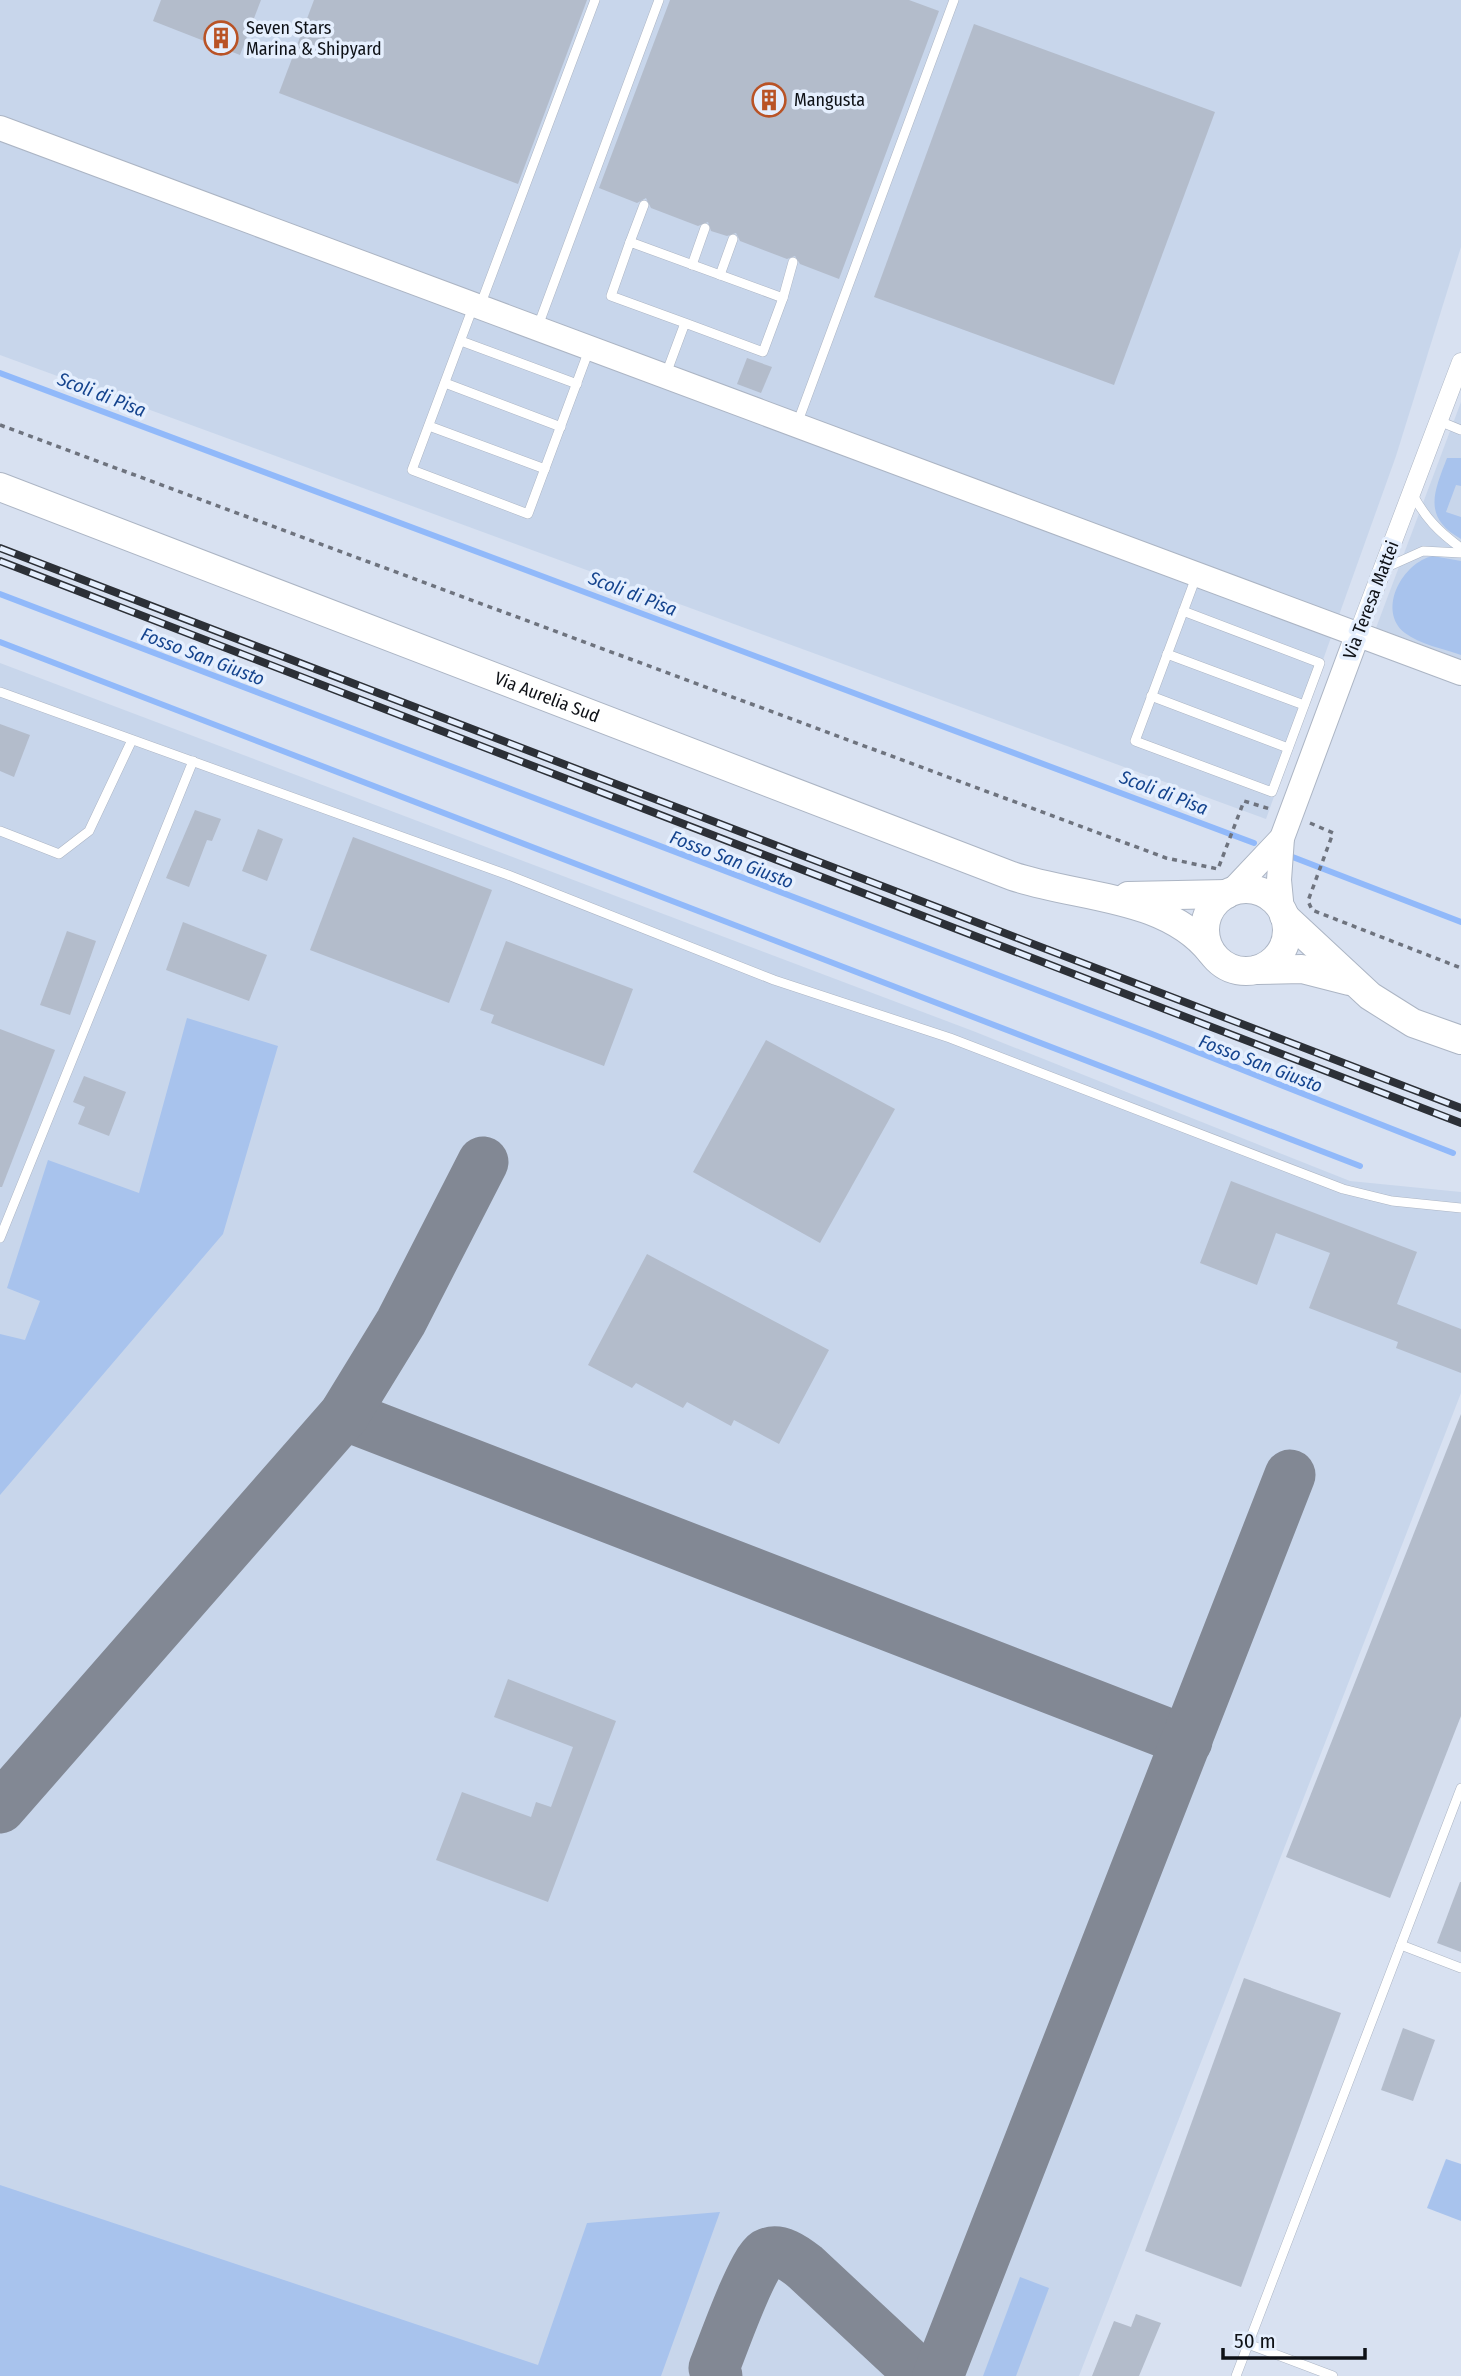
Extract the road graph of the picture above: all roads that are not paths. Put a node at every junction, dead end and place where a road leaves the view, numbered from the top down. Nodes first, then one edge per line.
1 (595, 0) edge
2 (659, 0) edge
3 (954, 0) edge
4 (0, 128) edge
5 (644, 205) dead end
6 (705, 228) dead end
7 (733, 239) dead end
8 (630, 242) junction
9 (793, 262) dead end
10 (692, 265) junction
11 (720, 275) junction
12 (783, 298) junction
13 (477, 307) junction
14 (685, 323) junction
15 (537, 328) junction
16 (461, 341) junction
17 (590, 348) junction
18 (1461, 362) edge
19 (666, 376) junction
20 (445, 383) junction
21 (577, 384) junction
22 (1439, 421) junction
23 (797, 424) junction
24 (429, 426) junction
25 (561, 427) junction
26 (1461, 430) edge
27 (545, 469) junction
28 (0, 487) edge
29 (1412, 494) junction
30 (1461, 551) edge
31 (1383, 569) junction
32 (1196, 575) junction
33 (1183, 611) junction
34 (1357, 636) junction
35 (1167, 654) junction
36 (1461, 673) edge
37 (0, 692) edge
38 (1151, 696) junction
39 (1304, 705) junction
40 (132, 740) junction
41 (1288, 748) junction
42 (193, 761) junction
43 (0, 831) edge
44 (1282, 838) junction
45 (1230, 893) junction
46 (1098, 896) junction
47 (1283, 914) junction
48 (1211, 952) junction
49 (1256, 970) junction
50 (1352, 982) junction
51 (1461, 1040) edge
52 (1461, 1208) edge
53 (0, 1238) edge
54 (1461, 1788) edge
55 (1401, 1945) junction
56 (1461, 1968) edge
57 (1248, 2344) junction
58 (1236, 2376) edge
59 (1333, 2376) edge

1 - 13 lane
2 - 15 lane
3 - 23 lane
4 - 13 street
5 - 8 lane
6 - 10 lane
7 - 11 lane
8 - 10 lane
8 - 14 lane
9 - 12 lane
10 - 11 lane
11 - 12 lane
12 - 14 lane
13 - 15 street
13 - 16 lane
14 - 19 lane
15 - 17 street
16 - 20 lane
16 - 21 lane
17 - 19 street
17 - 21 lane
18 - 22 street, Via Teresa Mattei
19 - 23 street
20 - 24 lane
20 - 25 lane
21 - 25 lane
22 - 26 lane
22 - 29 street, Via Teresa Mattei
23 - 32 street
24 - 27 lane
24 - 27 lane
25 - 27 lane
28 - 46 main road, Via Aurelia Sud
29 - 30 lane
29 - 31 street, Via Teresa Mattei
30 - 31 lane
31 - 34 street, Via Teresa Mattei
32 - 33 lane
32 - 34 street
33 - 35 lane
33 - 39 lane
34 - 36 street
34 - 44 street, Via Teresa Mattei
35 - 38 lane
35 - 39 lane
37 - 40 lane
38 - 41 lane
38 - 41 lane
39 - 41 lane
40 - 42 lane
40 - 43 lane
42 - 52 lane
42 - 53 lane
44 - 45 street
44 - 47 street
45 - 46 main road
45 - 47 main road
45 - 48 main road
46 - 48 main road
47 - 49 main road
47 - 50 main road
48 - 49 main road
49 - 50 main road
50 - 51 main road
54 - 55 lane
55 - 56 lane
55 - 57 lane
57 - 58 lane
57 - 59 lane

